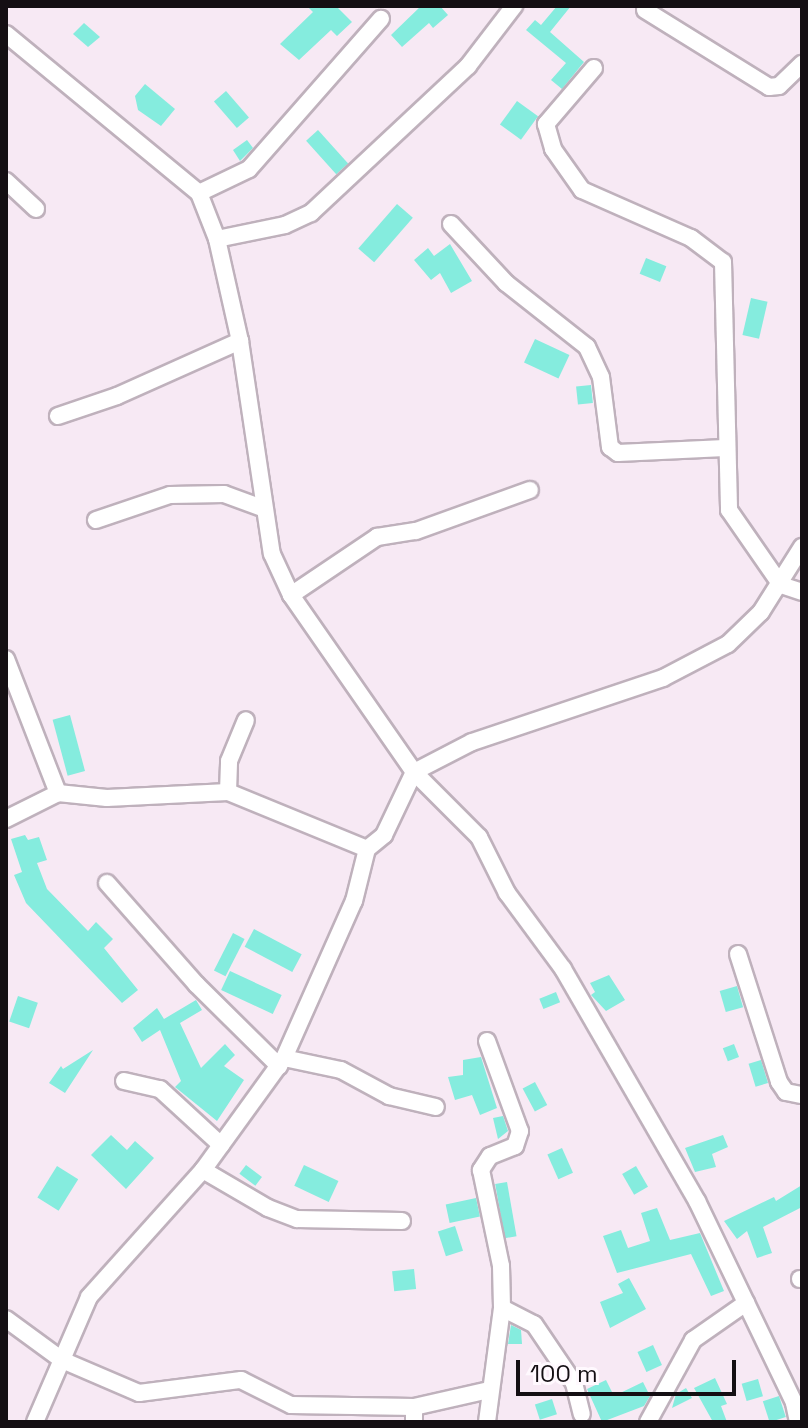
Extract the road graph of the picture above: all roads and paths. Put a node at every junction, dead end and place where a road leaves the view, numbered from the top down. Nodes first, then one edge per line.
1 (514, 6) edge
2 (645, 10) dead end
3 (381, 19) dead end
4 (6, 34) edge
5 (802, 64) edge
6 (594, 68) dead end
7 (6, 181) edge
8 (199, 193) junction
9 (36, 209) dead end
10 (451, 224) dead end
11 (217, 239) junction
12 (240, 341) junction
13 (58, 416) dead end
14 (725, 448) junction
15 (530, 490) dead end
16 (262, 508) junction
17 (96, 520) dead end
18 (802, 547) edge
19 (781, 585) junction
20 (802, 592) edge
21 (291, 595) junction
22 (6, 659) edge
23 (246, 720) dead end
24 (414, 772) junction
25 (228, 792) junction
26 (58, 793) junction
27 (6, 819) edge
28 (367, 849) junction
29 (107, 883) dead end
30 (738, 954) dead end
31 (487, 1041) dead end
32 (281, 1062) junction
33 (124, 1081) dead end
34 (802, 1095) edge
35 (436, 1107) dead end
36 (221, 1145) junction
37 (203, 1170) junction
38 (402, 1221) dead end
39 (746, 1303) junction
40 (502, 1308) junction
41 (6, 1319) edge
42 (62, 1360) junction
43 (489, 1390) junction
44 (414, 1414) edge
45 (582, 1414) dead end
46 (35, 1422) edge
47 (487, 1422) edge
48 (648, 1422) edge
49 (798, 1422) edge

1 - 11 street
2 - 5 street
3 - 8 street
4 - 8 street
6 - 14 street
7 - 9 street
8 - 11 street
10 - 14 street
11 - 12 street
12 - 13 street
12 - 16 street
14 - 19 street
15 - 21 street
16 - 17 street
16 - 21 street
18 - 19 street
19 - 20 street
19 - 24 street
21 - 24 street
22 - 26 street
23 - 25 street
24 - 28 street
24 - 39 street
25 - 26 street
25 - 28 street
26 - 27 street
28 - 32 street
29 - 32 street
30 - 34 street
31 - 40 street
32 - 35 street
32 - 36 street
33 - 36 street
36 - 37 street
37 - 38 street
37 - 42 street
39 - 48 street
39 - 49 street
40 - 43 street
40 - 45 street
41 - 42 street
42 - 44 street
42 - 46 street
43 - 44 street
43 - 47 street

